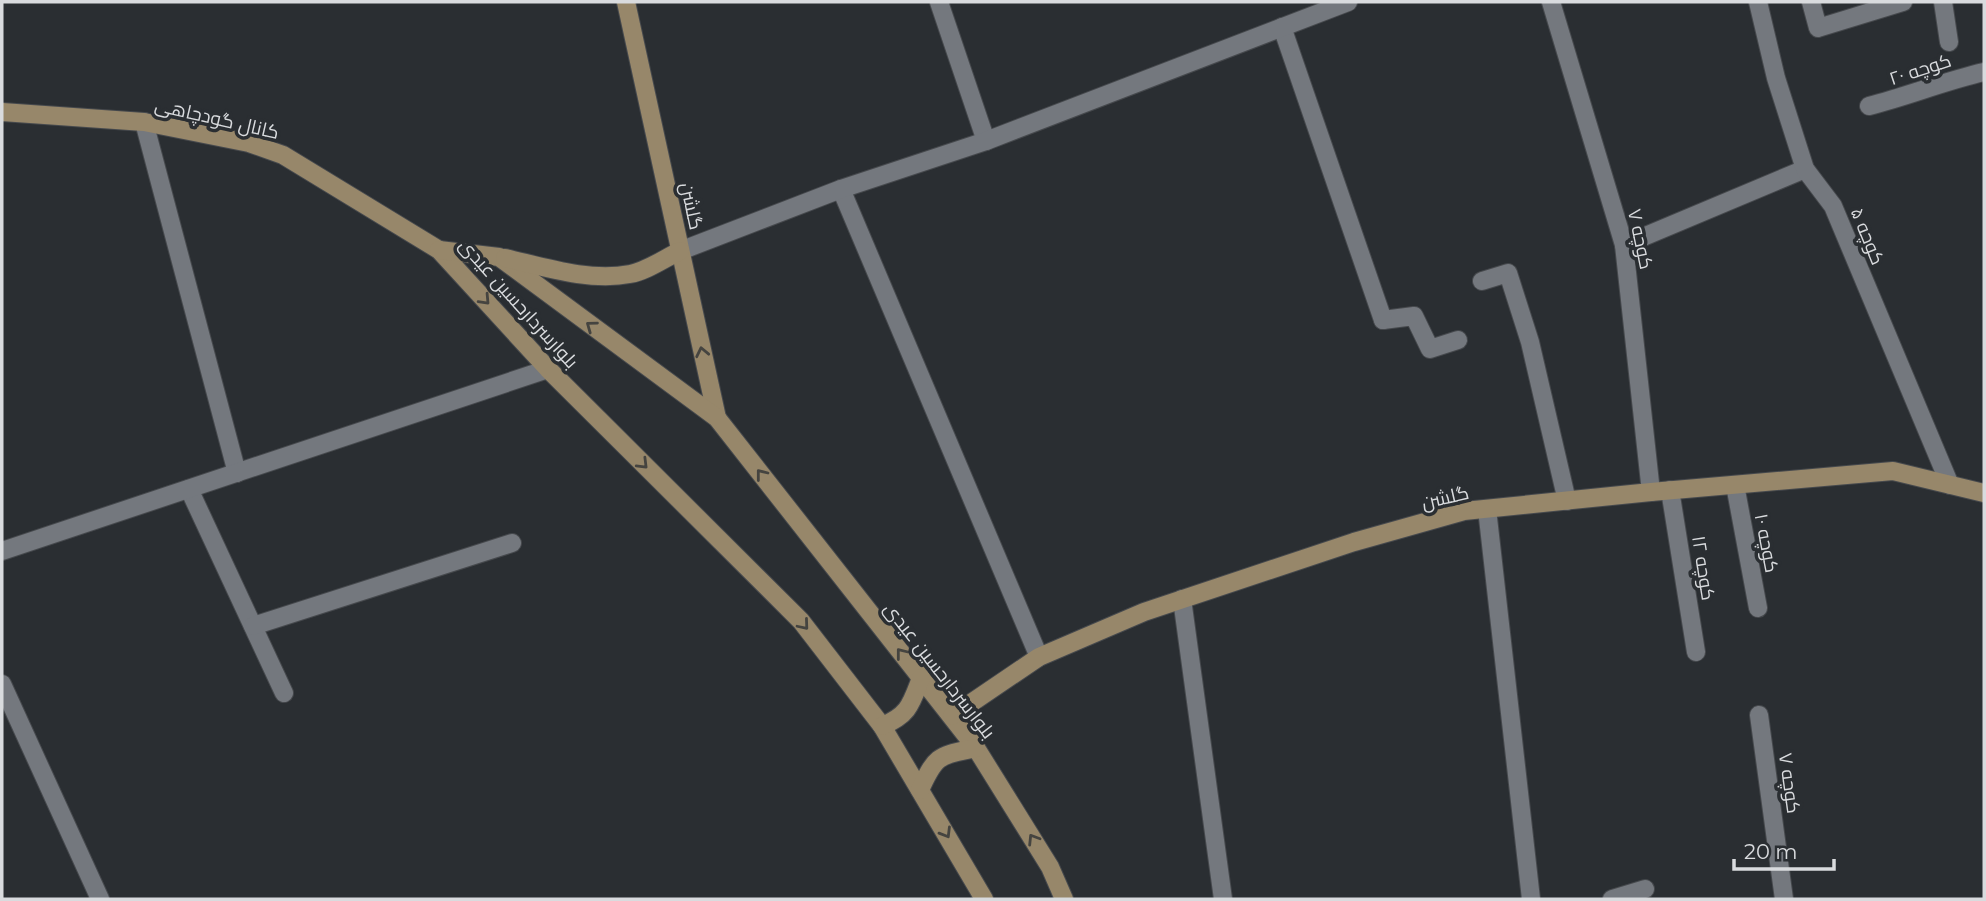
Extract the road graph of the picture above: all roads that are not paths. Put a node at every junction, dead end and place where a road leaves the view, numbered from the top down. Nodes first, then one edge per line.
1 (625, 2) edge
2 (939, 2) edge
3 (1348, 2) edge
4 (1551, 2) edge
5 (1758, 2) edge
6 (1811, 2) edge
7 (1903, 2) edge
8 (1943, 2) edge
9 (1282, 27) junction
10 (1950, 42) dead end
11 (1984, 72) edge
12 (1869, 106) dead end
13 (2, 112) edge
14 (144, 122) junction
15 (986, 141) junction
16 (1805, 169) junction
17 (841, 189) junction
18 (1624, 245) junction
19 (439, 250) junction
20 (680, 251) junction
21 (499, 257) junction
22 (1482, 281) dead end
23 (1458, 340) dead end
24 (548, 369) junction
25 (717, 418) junction
26 (237, 473) junction
27 (1735, 485) junction
28 (1950, 485) junction
29 (189, 489) junction
30 (1670, 490) junction
31 (1651, 492) junction
32 (1984, 493) edge
33 (1567, 500) junction
34 (1487, 509) junction
35 (512, 542) dead end
36 (2, 551) edge
37 (1182, 599) junction
38 (1758, 608) dead end
39 (253, 626) junction
40 (1696, 652) dead end
41 (1039, 657) junction
42 (920, 678) junction
43 (2, 684) edge
44 (284, 693) dead end
45 (1759, 715) dead end
46 (951, 716) junction
47 (881, 726) junction
48 (976, 748) junction
49 (920, 790) junction
50 (1645, 889) dead end
51 (100, 899) edge
52 (984, 899) edge
53 (1063, 899) edge
54 (1223, 899) edge
55 (1531, 899) edge
56 (1612, 899) edge
57 (1784, 899) edge

1 - 20 street, گلشن
2 - 15 street
3 - 9 street
4 - 18 street, کوچه ۷
5 - 16 street, کوچه ۵
6 - 7 street
8 - 10 street
9 - 15 street
9 - 23 street
11 - 12 street, کوچه ۲۰
13 - 14 street, کانال گودچاهی
14 - 19 street, کانال گودچاهی
14 - 26 street
15 - 17 street
16 - 18 street
16 - 28 street, کوچه ۵
17 - 20 street
17 - 41 street
18 - 31 street, کوچه ۷
19 - 21 street, بلوارسردارحسین عیدی
19 -> 24 street, بلوارسردارحسین عیدی
20 - 21 street
25 -> 20 street, گلشن
25 -> 21 street, بلوارسردارحسین عیدی
22 - 33 street
24 - 26 street
24 -> 47 street, بلوارسردارحسین عیدی
42 -> 25 street, بلوارسردارحسین عیدی
26 - 29 street
27 - 28 street, گلشن
27 - 30 street, گلشن
27 - 38 street, کوچه ۱۰
28 - 32 street, گلشن
29 - 36 street
29 - 39 street
30 - 31 street, گلشن
30 - 40 street, کوچه ۱۲
31 - 33 street, گلشن
33 - 34 street, گلشن
34 - 37 street, گلشن
34 - 55 street
35 - 39 street
37 - 41 street, گلشن
37 - 54 street
39 - 44 street
41 - 46 street, گلشن
42 - 46 street, بلوارسردارحسین عیدی
42 - 47 street
43 - 51 street
45 - 57 street, کوچه ۷
46 - 48 street, بلوارسردارحسین عیدی
47 - 49 street, بلوارسردارحسین عیدی
48 - 49 street
53 -> 48 street, بلوارسردارحسین عیدی
49 -> 52 street, بلوارسردارحسین عیدی
50 - 56 street

